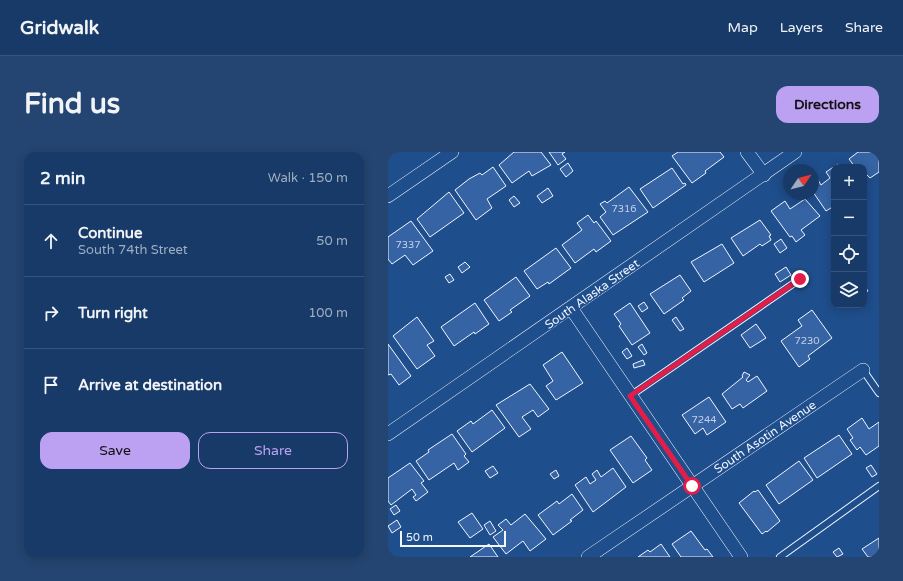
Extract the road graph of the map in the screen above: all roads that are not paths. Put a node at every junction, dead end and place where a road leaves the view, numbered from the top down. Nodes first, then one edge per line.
1 (452, 152) edge
2 (747, 152) edge
3 (795, 152) edge
4 (764, 175) junction
5 (388, 196) edge
6 (800, 279) dead end
7 (572, 308) junction
8 (863, 370) joint
9 (879, 393) edge
10 (630, 396) junction
11 (388, 434) edge
12 (692, 486) junction
13 (879, 486) edge
14 (588, 557) edge
15 (741, 557) edge
16 (780, 557) edge

1 - 5 street
2 - 4 street
3 - 4 street, South Alaska Street
4 - 7 street, South Alaska Street
6 - 10 lane
7 - 10 street
7 - 11 street, South Alaska Street
8 - 9 lane
8 - 12 street, South Asotin Avenue
10 - 12 street
12 - 14 street, South Asotin Avenue
12 - 15 street
13 - 16 lane

